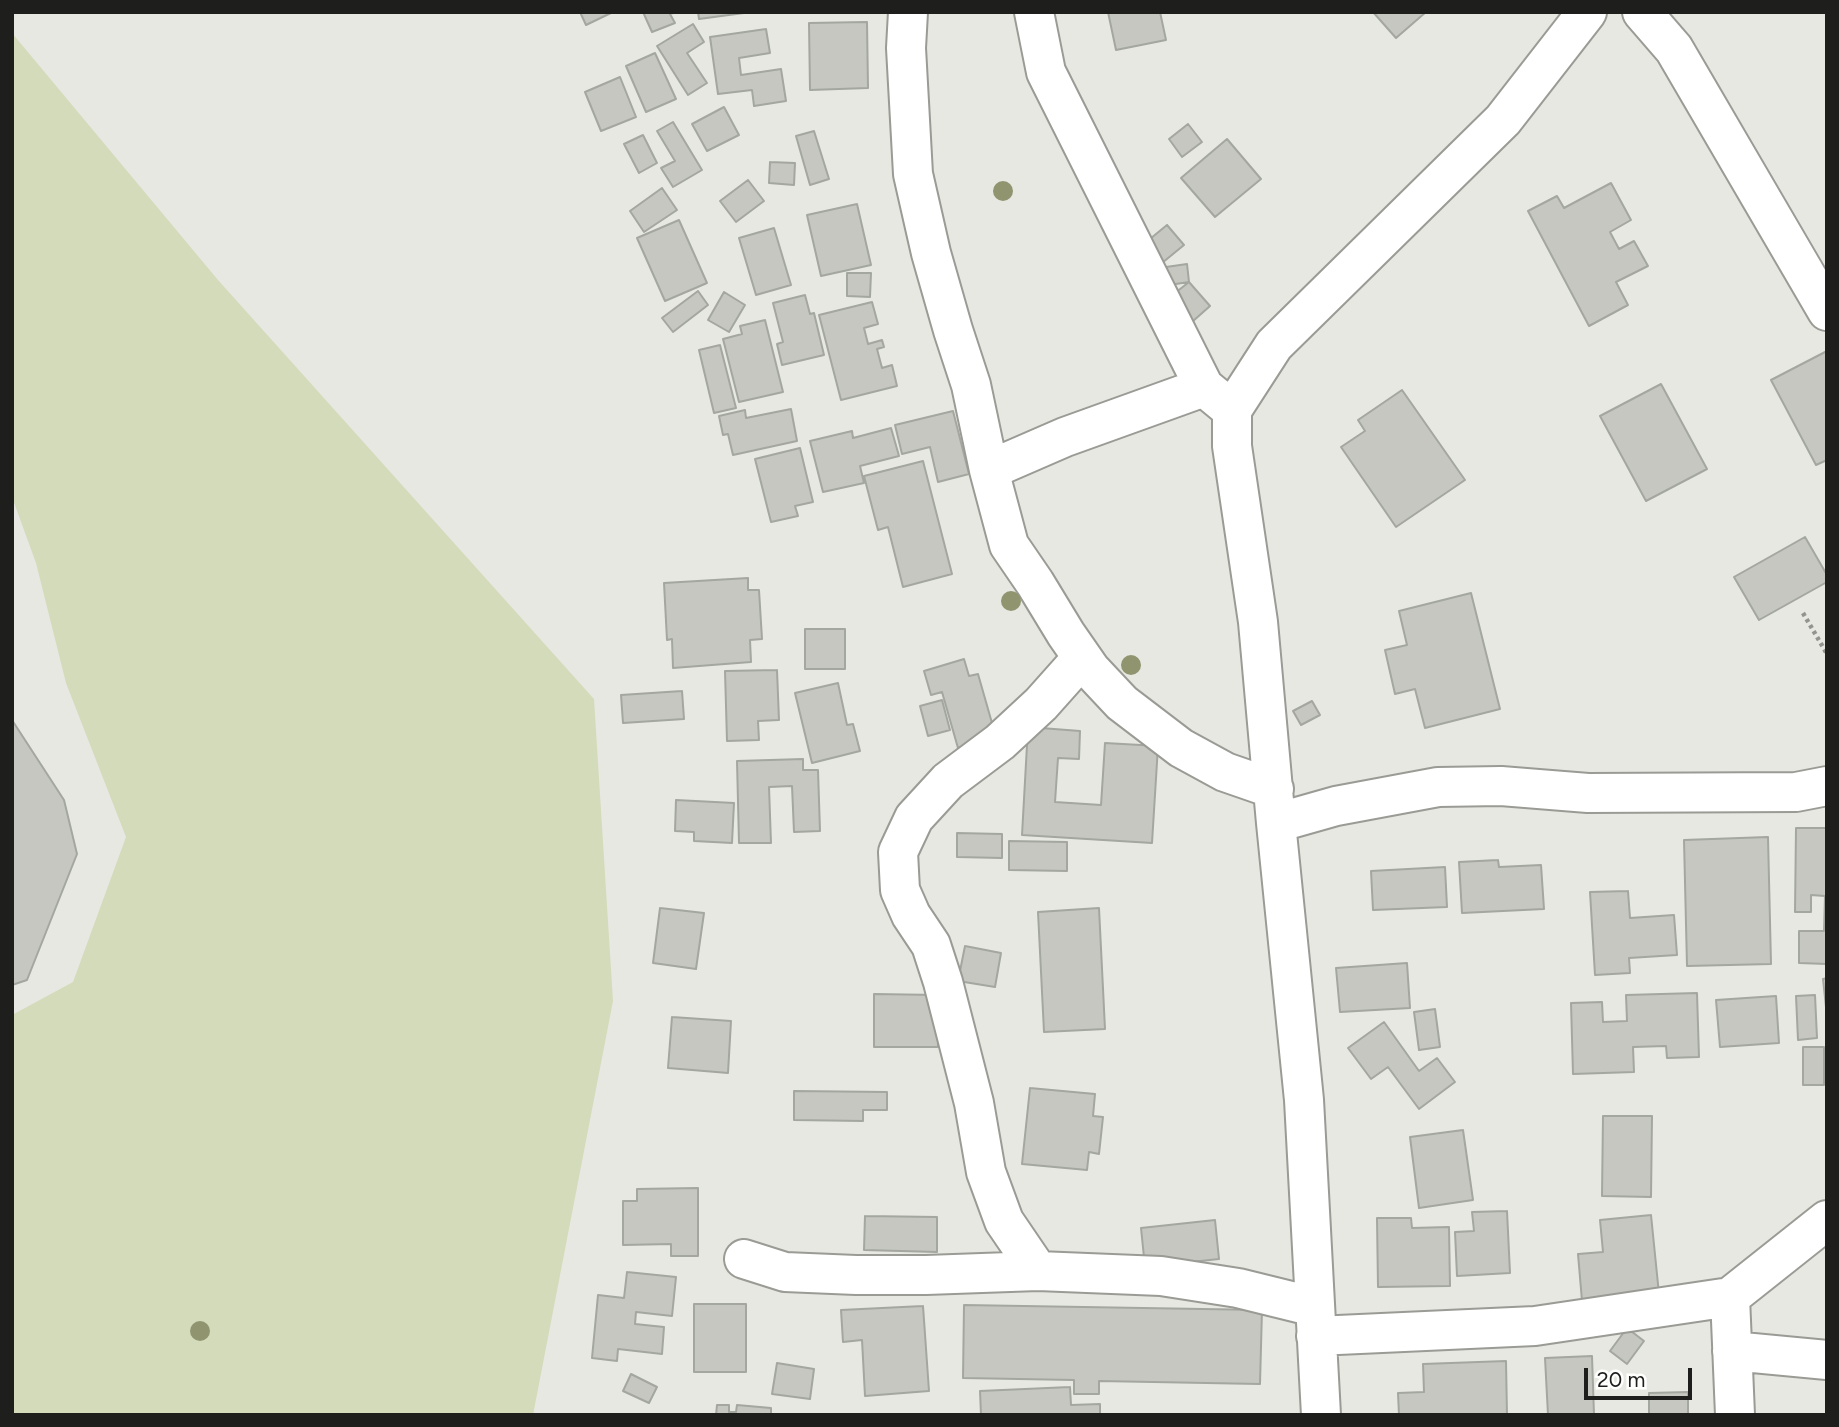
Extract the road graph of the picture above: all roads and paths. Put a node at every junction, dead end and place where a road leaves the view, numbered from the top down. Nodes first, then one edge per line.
1 (908, 12) edge
2 (1034, 12) edge
3 (1587, 12) edge
4 (1642, 12) edge
5 (1827, 311) edge
6 (1218, 398) junction
7 (989, 470) junction
8 (1803, 613) dead end
9 (1827, 654) edge
10 (1082, 658) junction
11 (1827, 786) edge
12 (1275, 806) junction
13 (1827, 1220) edge
14 (744, 1259) dead end
15 (1038, 1271) junction
16 (1730, 1297) junction
17 (1315, 1322) junction
18 (1732, 1351) junction
19 (1827, 1360) edge
20 (1321, 1415) edge
21 (1735, 1415) edge

1 - 7 street
2 - 6 street
3 - 6 street
4 - 5 street
6 - 7 street
6 - 12 street
7 - 10 street
8 - 9 path
10 - 12 street
10 - 15 street
11 - 12 street
12 - 17 street
13 - 16 street
14 - 15 street
15 - 17 street
16 - 17 street
16 - 18 street
17 - 20 street
18 - 19 street
18 - 21 street

